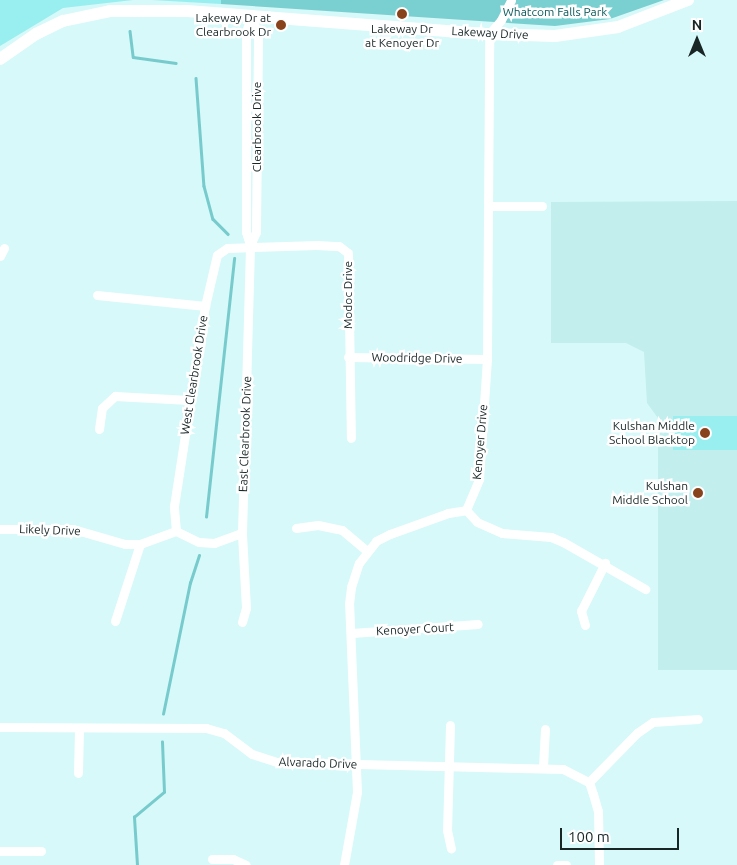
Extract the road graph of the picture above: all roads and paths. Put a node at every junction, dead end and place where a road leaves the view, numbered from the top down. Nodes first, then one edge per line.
1 (511, 0) edge
2 (688, 0) edge
3 (251, 17) junction
4 (489, 34) junction
5 (0, 59) edge
6 (489, 206) junction
7 (542, 206) dead end
8 (250, 245) junction
9 (97, 296) dead end
10 (205, 306) junction
11 (348, 357) junction
12 (487, 359) junction
13 (189, 400) junction
14 (99, 429) dead end
15 (351, 438) dead end
16 (466, 510) junction
17 (296, 528) dead end
18 (0, 529) edge
19 (176, 531) junction
20 (242, 534) junction
21 (140, 544) junction
22 (367, 550) junction
23 (605, 563) junction
24 (645, 589) dead end
25 (114, 621) dead end
26 (242, 622) dead end
27 (478, 624) dead end
28 (584, 625) dead end
29 (352, 633) junction
30 (698, 719) dead end
31 (450, 725) dead end
32 (0, 727) edge
33 (79, 728) junction
34 (545, 730) dead end
35 (355, 764) junction
36 (447, 767) junction
37 (543, 767) junction
38 (78, 773) dead end
39 (589, 782) junction
40 (451, 849) dead end
41 (0, 851) edge
42 (41, 851) dead end
43 (212, 859) dead end
44 (557, 864) edge
45 (246, 865) edge
46 (344, 865) edge
47 (566, 865) edge
48 (599, 865) edge

1 - 4 street
2 - 4 main road, Lakeway Drive
3 - 4 main road, Lakeway Drive
3 - 5 main road, Lakeway Drive
3 - 8 street, Clearbrook Drive
4 - 6 street, Kenoyer Drive
6 - 7 street
6 - 12 street, Kenoyer Drive
8 - 10 street, West Clearbrook Drive
8 - 11 street, Modoc Drive
8 - 20 street, East Clearbrook Drive
9 - 10 street
10 - 13 street, West Clearbrook Drive
11 - 12 street, Woodridge Drive
11 - 15 street, Modoc Drive
12 - 16 street, Kenoyer Drive
13 - 14 street
13 - 19 street, West Clearbrook Drive
16 - 22 street
16 - 23 street
17 - 22 street
18 - 21 street, Likely Drive
19 - 20 street
19 - 21 street, Likely Drive
20 - 26 street, East Clearbrook Drive
21 - 25 street
22 - 29 street
23 - 24 street
23 - 28 street
27 - 29 street, Kenoyer Court
29 - 35 street
30 - 39 street
31 - 36 street
32 - 33 street, Alvarado Drive
33 - 35 street, Alvarado Drive
33 - 38 street
34 - 37 street
35 - 36 street, Alvarado Drive
35 - 46 street
36 - 37 street, Alvarado Drive
36 - 40 street
37 - 39 street, Alvarado Drive
39 - 48 street
41 - 42 street
43 - 45 street
44 - 47 street

